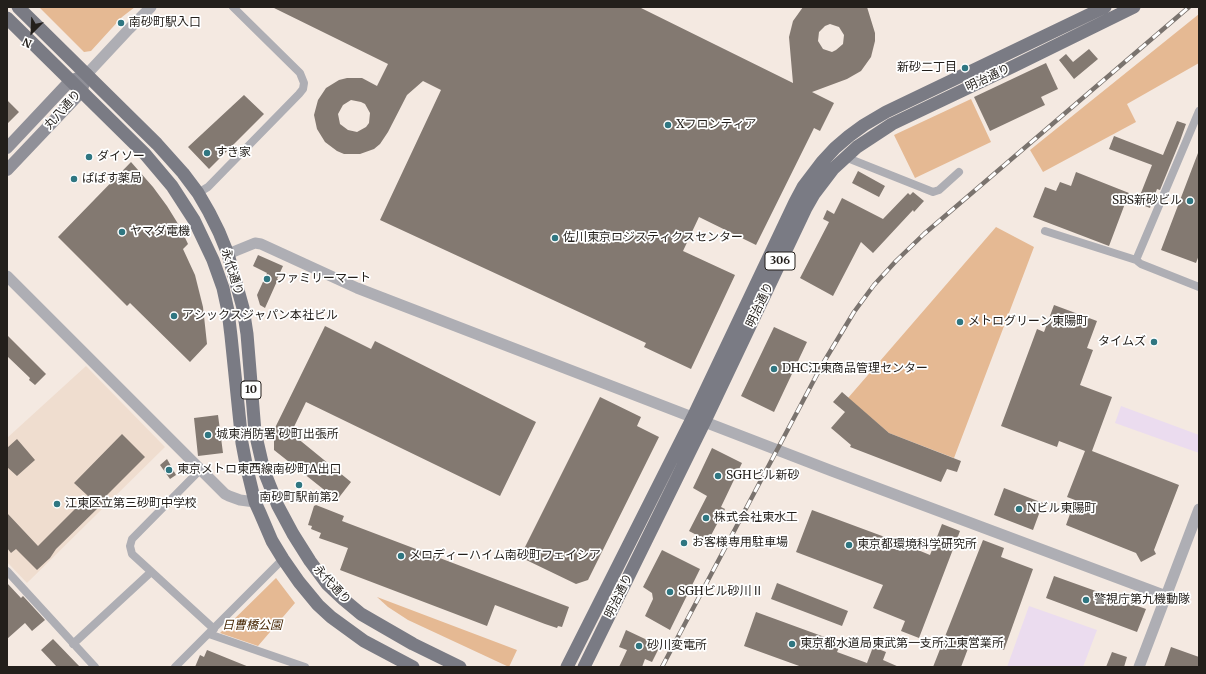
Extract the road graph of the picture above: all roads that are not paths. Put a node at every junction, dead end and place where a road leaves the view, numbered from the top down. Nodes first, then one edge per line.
1 (18, 7) edge
2 (151, 7) edge
3 (233, 7) edge
4 (1105, 7) edge
5 (1134, 7) edge
6 (7, 18) edge
7 (87, 74) junction
8 (70, 81) junction
9 (81, 92) junction
10 (1199, 111) edge
11 (7, 148) edge
12 (845, 157) junction
13 (7, 170) edge
14 (959, 172) dead end
15 (198, 193) junction
16 (1045, 231) dead end
17 (228, 254) junction
18 (1136, 260) junction
19 (7, 276) edge
20 (1199, 287) edge
21 (699, 419) junction
22 (201, 469) junction
23 (255, 502) junction
24 (1199, 508) edge
25 (283, 559) junction
26 (7, 571) edge
27 (151, 572) junction
28 (1166, 596) junction
29 (211, 631) junction
30 (73, 644) junction
31 (95, 667) edge
32 (175, 667) edge
33 (305, 667) edge
34 (413, 667) edge
35 (460, 667) edge
36 (567, 667) edge
37 (584, 667) edge
38 (1139, 667) edge

1 - 7 main road, 永代通り / 10
2 - 7 street
3 - 15 street
4 - 21 main road, 明治通り / 306
5 - 12 main road, 明治通り / 306
6 - 8 main road, 永代通り / 10
7 - 8 main road, 丸八通り
7 - 9 main road, 丸八通り
7 - 15 main road, 永代通り / 10
8 - 9 main road, 永代通り / 10
8 - 11 main road, 丸八通り
9 - 13 main road, 丸八通り
9 - 23 main road, 永代通り / 10
10 - 18 street
12 - 14 street
12 - 21 main road, 明治通り / 306
15 - 17 main road, 永代通り / 10
16 - 18 street
17 - 21 street
17 - 35 main road, 永代通り / 10
18 - 20 street
19 - 22 street
21 - 28 street
21 - 36 main road, 明治通り / 306
21 - 37 main road, 明治通り / 306
22 - 23 street
22 - 27 street
23 - 25 main road, 永代通り / 10
24 - 28 street
25 - 29 street
25 - 34 main road, 永代通り / 10
26 - 30 street
27 - 29 street
27 - 30 street
28 - 38 street
29 - 32 street
29 - 33 street
30 - 31 street

